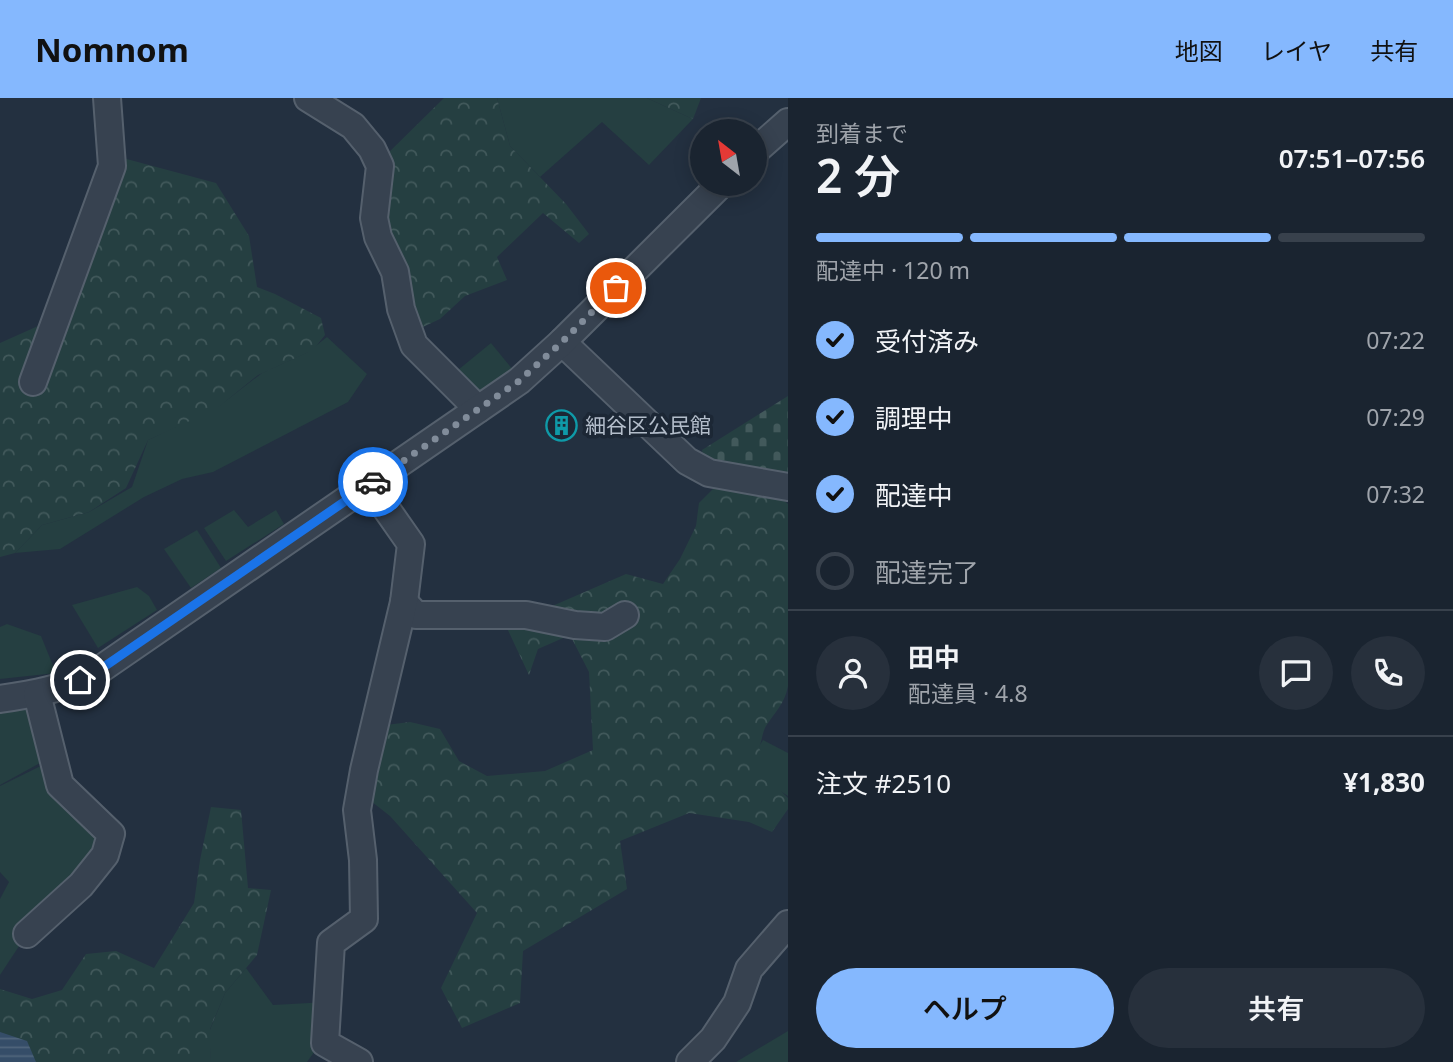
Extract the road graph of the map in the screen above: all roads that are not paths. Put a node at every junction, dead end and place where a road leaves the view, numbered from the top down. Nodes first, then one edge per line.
1 (107, 98) edge
2 (308, 98) edge
3 (788, 122) edge
4 (767, 141) edge
5 (710, 196) edge
6 (562, 342) junction
7 (33, 382) dead end
8 (478, 409) junction
9 (369, 485) junction
10 (788, 487) edge
11 (404, 602) junction
12 (625, 615) dead end
13 (37, 694) junction
14 (0, 699) edge
15 (788, 924) edge
16 (27, 934) dead end
17 (359, 1062) edge
18 (690, 1062) edge

1 - 7 street
2 - 8 street
3 - 4 street
5 - 6 street
6 - 8 street
6 - 10 street
8 - 9 street
9 - 11 street
9 - 13 street
11 - 12 street
11 - 17 street
13 - 14 street
13 - 16 street
15 - 18 street

